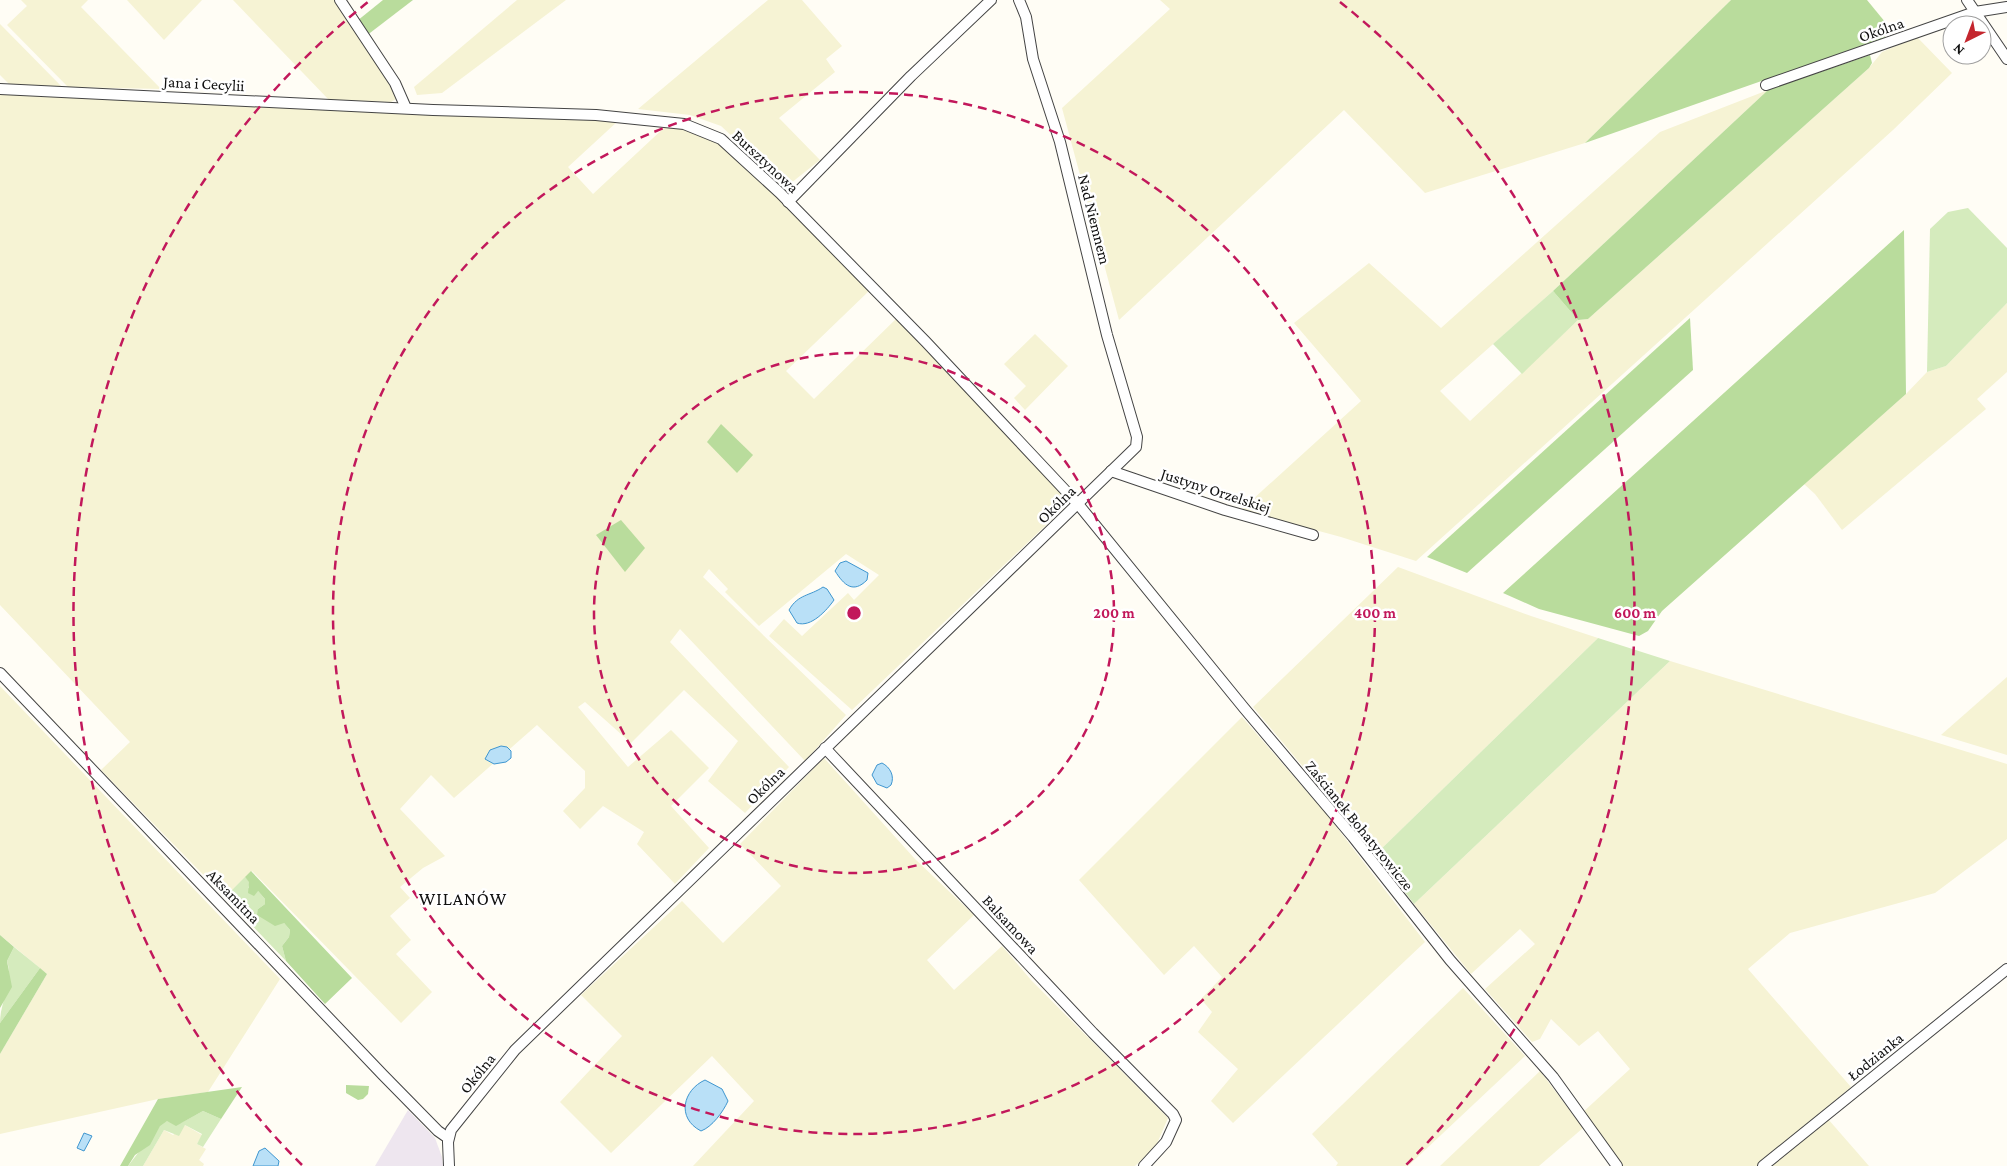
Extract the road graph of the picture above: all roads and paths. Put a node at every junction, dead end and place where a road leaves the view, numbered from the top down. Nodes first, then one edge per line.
1 (340, 0) edge
2 (991, 0) edge
3 (1019, 0) edge
4 (1968, 0) edge
5 (2007, 6) edge
6 (1975, 12) junction
7 (2007, 59) edge
8 (1766, 85) dead end
9 (0, 89) edge
10 (406, 108) junction
11 (788, 202) junction
12 (1136, 447) joint
13 (1111, 471) junction
14 (1078, 504) junction
15 (1313, 535) dead end
16 (0, 673) edge
17 (825, 748) junction
18 (2007, 969) edge
19 (448, 1138) junction
20 (448, 1166) edge
21 (1144, 1166) edge
22 (1617, 1166) edge
23 (1763, 1166) edge

1 - 10 street
2 - 11 street
3 - 12 street, Nad Niemnem
4 - 6 street
5 - 6 street, Okólna
6 - 7 street
6 - 8 street, Okólna
9 - 10 street, Jana i Cecylii
10 - 11 street, Bursztynowa
11 - 14 street, Bursztynowa
12 - 13 street, Okólna
13 - 14 street, Okólna
13 - 15 street, Justyny Orzelskiej
14 - 17 street, Okólna
14 - 22 street, Zaścianek Bohatyrowicze
16 - 19 street, Aksamitna
17 - 19 street, Okólna
17 - 21 street, Balsamowa
18 - 23 street, Łodzianka
19 - 20 street

